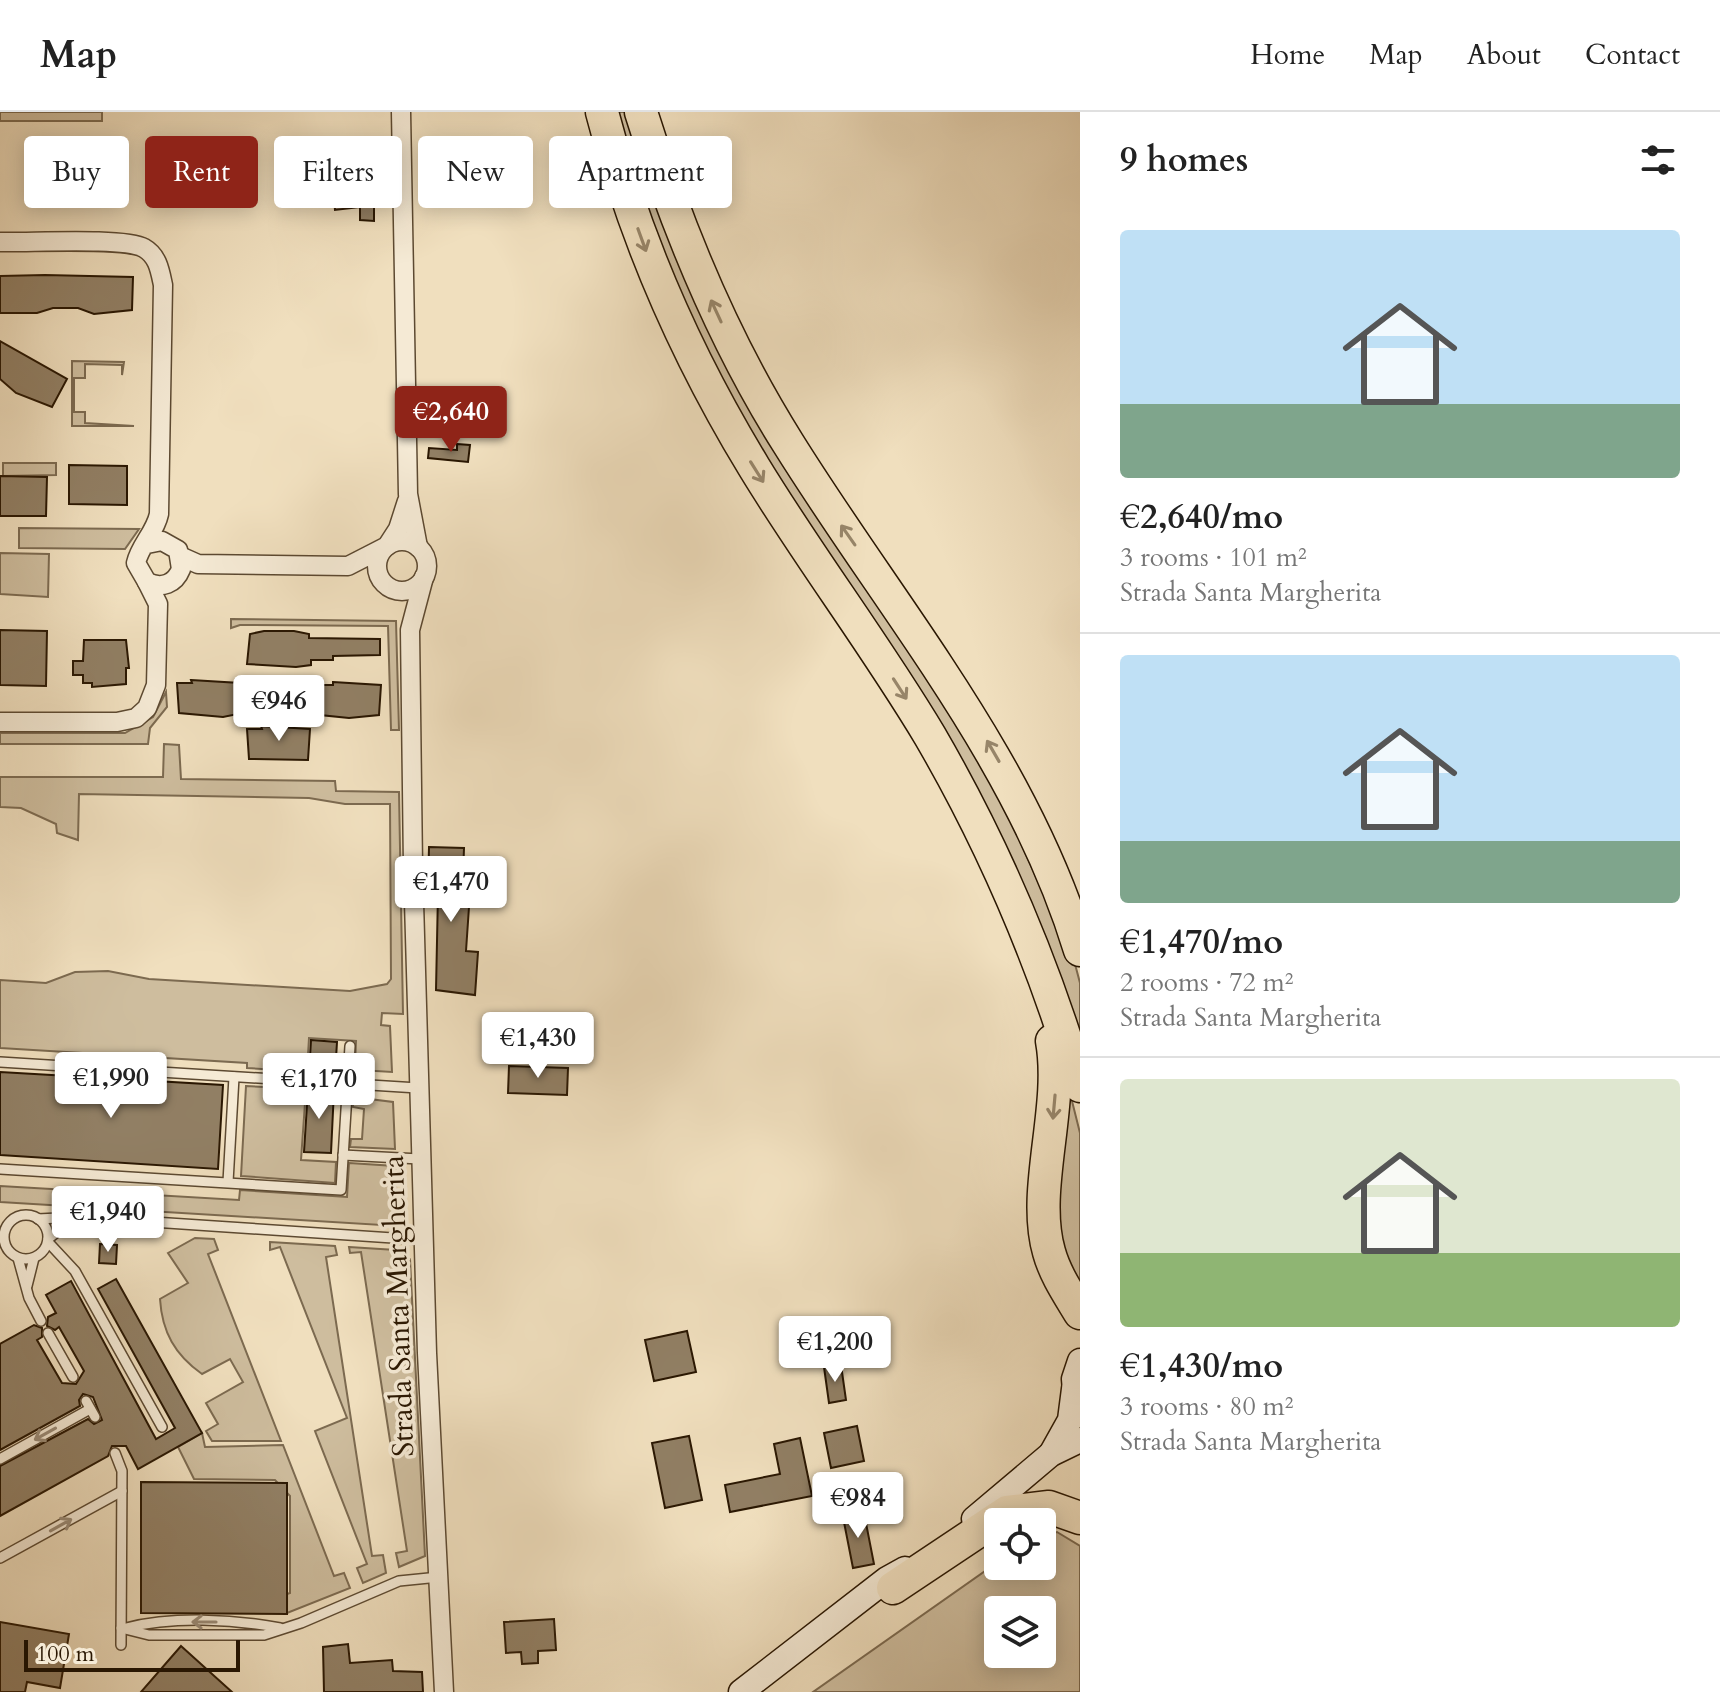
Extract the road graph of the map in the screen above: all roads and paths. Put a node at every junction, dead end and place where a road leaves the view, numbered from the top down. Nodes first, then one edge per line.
1 (401, 112) edge
2 (602, 112) edge
3 (641, 112) edge
4 (0, 242) edge
5 (408, 494) junction
6 (159, 514) junction
7 (147, 544) junction
8 (387, 546) junction
9 (418, 547) junction
10 (182, 554) junction
11 (348, 566) junction
12 (424, 577) junction
13 (173, 580) junction
14 (147, 582) junction
15 (384, 583) junction
16 (158, 604) junction
17 (410, 630) junction
18 (0, 722) edge
19 (1015, 791) junction
20 (1000, 870) junction
21 (1080, 911) edge
22 (1080, 950) edge
23 (350, 1046) dead end
24 (0, 1062) edge
25 (234, 1077) junction
26 (347, 1084) junction
27 (1080, 1086) edge
28 (418, 1088) junction
29 (343, 1155) junction
30 (420, 1159) junction
31 (0, 1169) edge
32 (228, 1182) junction
33 (38, 1219) junction
34 (12, 1220) junction
35 (91, 1220) junction
36 (0, 1221) edge
37 (48, 1240) junction
38 (423, 1240) junction
39 (18, 1258) junction
40 (34, 1258) junction
41 (27, 1286) junction
42 (1080, 1313) edge
43 (41, 1321) dead end
44 (48, 1333) dead end
45 (1080, 1361) edge
46 (73, 1377) dead end
47 (1077, 1401) edge
48 (90, 1409) dead end
49 (162, 1427) dead end
50 (1080, 1440) edge
51 (115, 1453) dead end
52 (1051, 1454) junction
53 (0, 1459) edge
54 (122, 1491) junction
55 (1080, 1518) edge
56 (0, 1558) edge
57 (917, 1561) junction
58 (439, 1577) junction
59 (893, 1588) junction
60 (121, 1628) junction
61 (121, 1645) dead end
62 (444, 1692) edge
63 (741, 1692) edge
64 (758, 1692) edge

1 - 5 street, Strada Santa Margherita
2 -> 20 highway
19 -> 3 highway
4 - 6 street
5 - 8 street, Strada Santa Margherita
5 - 9 street, Strada Santa Margherita
6 - 7 street
6 - 10 street
7 - 10 street
7 - 14 street
8 - 9 street
8 - 11 street
8 - 15 street, Strada Santa Margherita
9 - 12 street, Strada Santa Margherita
10 - 11 street
10 - 13 street
11 - 15 street
12 - 15 street
12 - 17 street, Strada Santa Margherita
13 - 14 street
13 - 16 street
14 - 16 street
15 - 17 street, Strada Santa Margherita
16 - 18 street
17 - 28 street, Strada Santa Margherita
19 - 21 highway
19 - 22 highway
20 - 27 highway
20 -> 42 highway
23 - 26 lane
24 - 25 lane
25 - 26 lane
25 - 32 lane
26 - 28 lane
26 - 29 lane
28 - 30 street, Strada Santa Margherita
29 - 30 lane
29 - 32 lane
30 - 38 street, Strada Santa Margherita
31 - 32 lane
33 - 34 lane
33 - 35 lane
33 - 37 lane
34 - 36 lane
34 - 39 lane
35 - 37 lane
35 - 38 lane
37 - 40 lane
37 - 49 lane
38 - 58 street, Strada Santa Margherita
39 - 40 lane
39 - 41 lane
40 - 41 lane
41 - 43 lane
44 - 46 lane
45 - 47 main road
47 - 52 main road
48 -> 53 lane
50 - 52 main road
51 - 54 lane
52 - 57 main road
56 -> 54 lane
54 - 60 lane
55 - 59 highway
57 - 59 main road
57 - 63 main road
58 - 60 lane
58 - 62 street, Strada Santa Margherita
59 - 64 main road
60 - 61 lane

